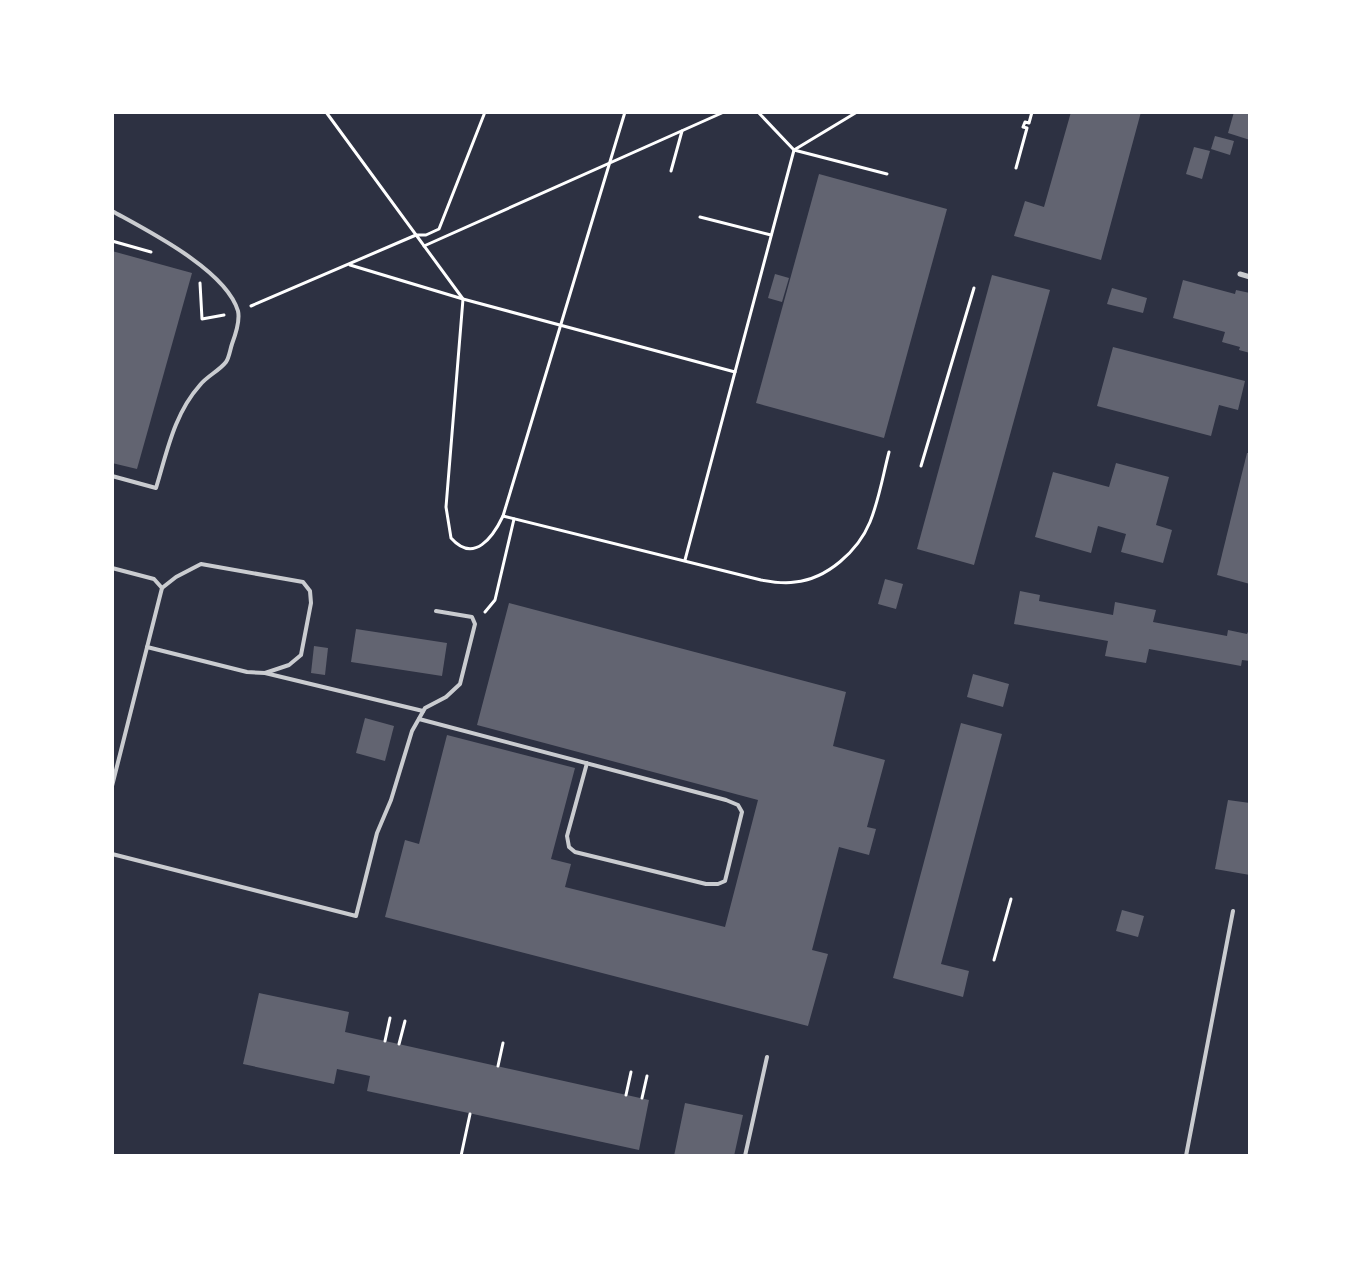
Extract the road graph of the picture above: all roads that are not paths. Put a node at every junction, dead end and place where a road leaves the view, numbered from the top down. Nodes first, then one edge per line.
1 (112, 212) edge
2 (1240, 274) dead end
3 (1250, 277) edge
4 (112, 476) edge
5 (112, 568) edge
6 (162, 588) junction
7 (436, 611) dead end
8 (147, 647) junction
9 (265, 674) junction
10 (424, 711) junction
11 (419, 719) junction
12 (587, 763) junction
13 (112, 786) edge
14 (112, 854) edge
15 (1233, 911) dead end
16 (767, 1057) dead end
17 (745, 1156) edge
18 (1186, 1156) edge

1 - 4 lane
2 - 3 street
5 - 6 lane
6 - 8 lane
6 - 9 lane
7 - 10 lane
8 - 9 lane
8 - 13 lane
9 - 10 lane
10 - 11 lane
11 - 12 lane
11 - 14 lane
12 - 12 lane
15 - 18 lane
16 - 17 lane

